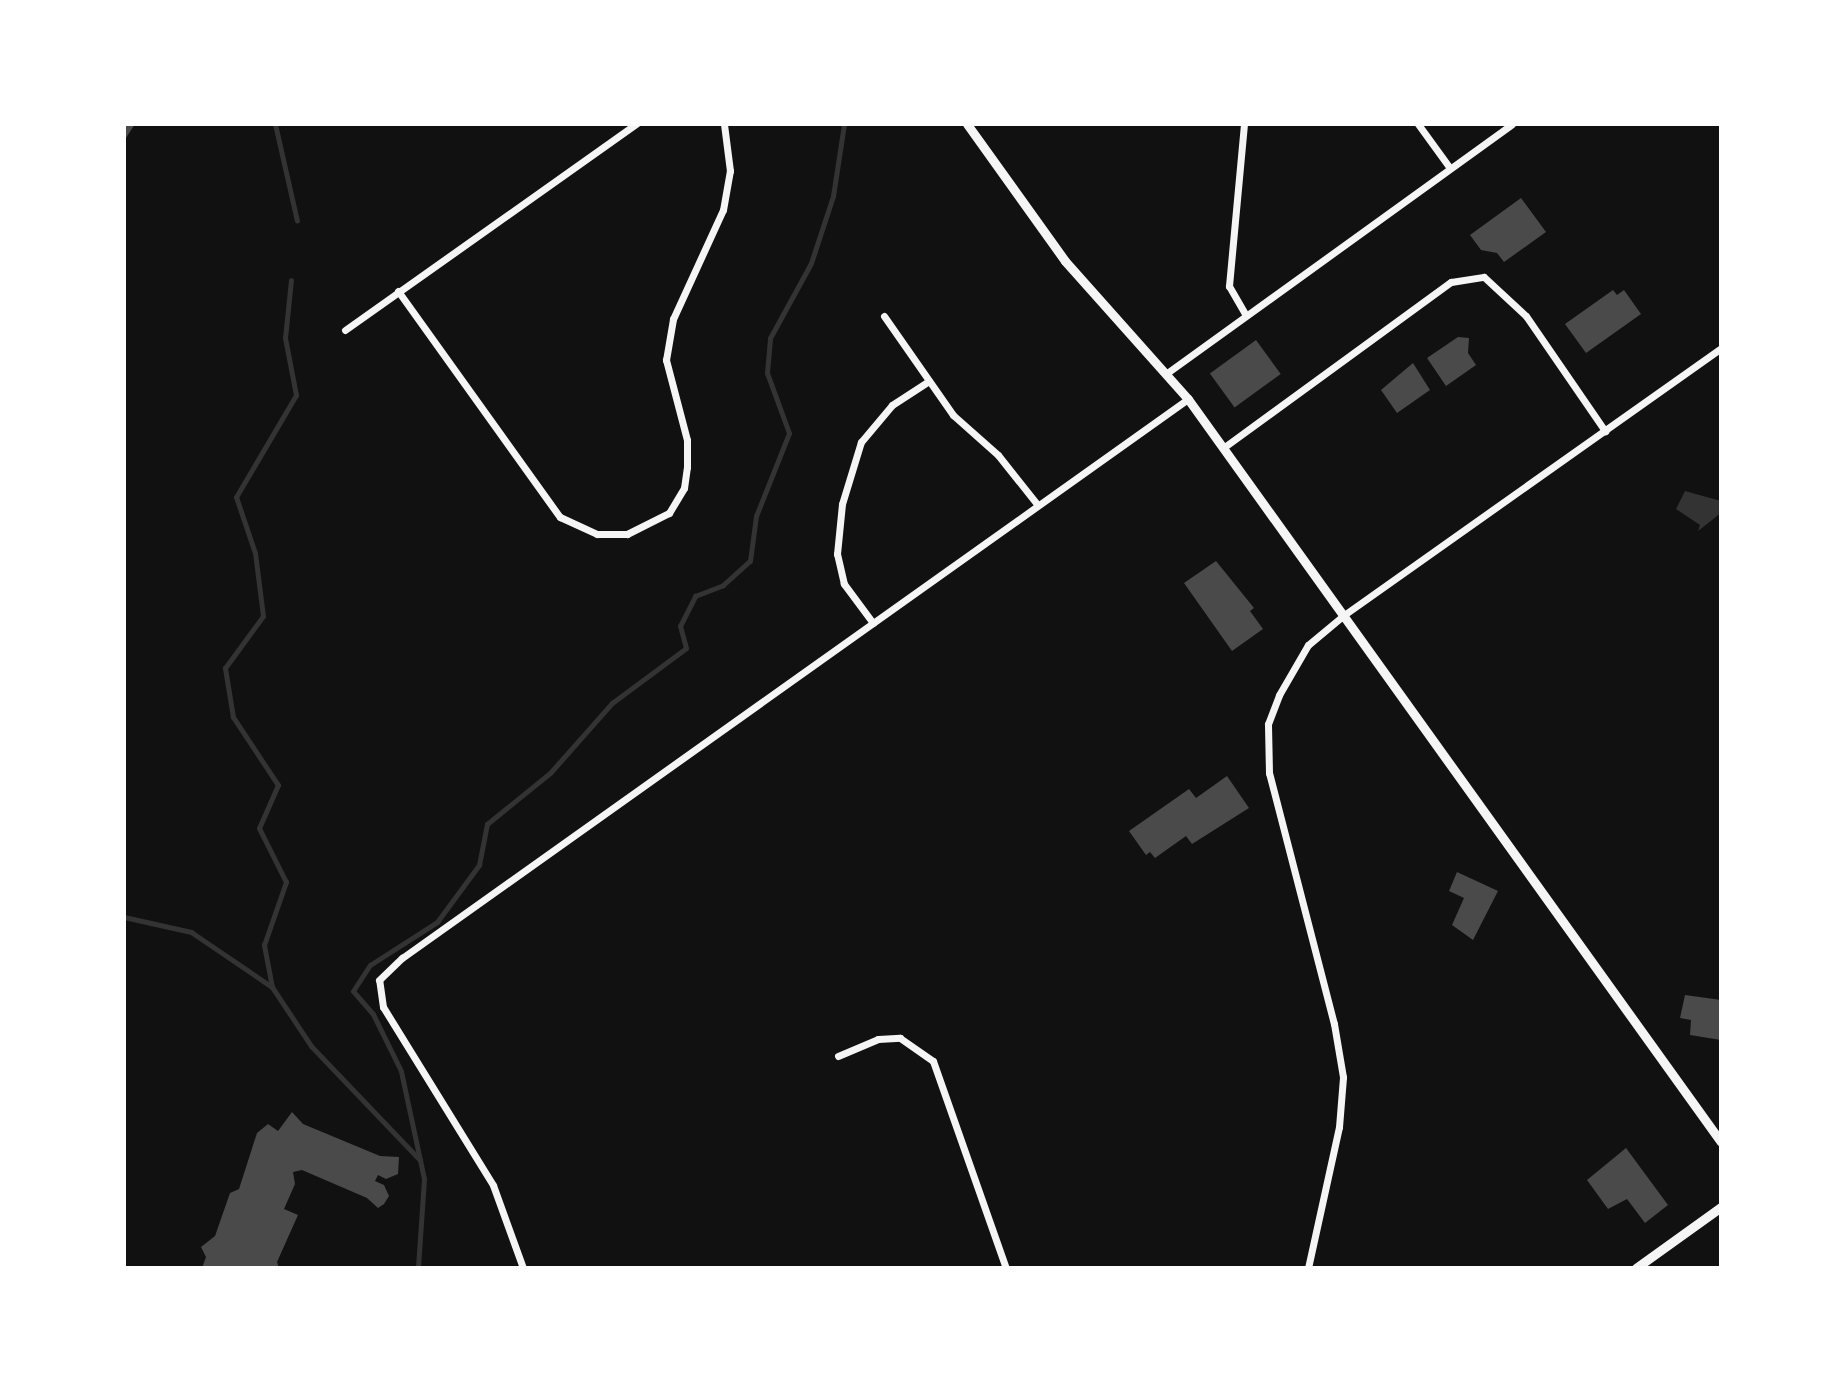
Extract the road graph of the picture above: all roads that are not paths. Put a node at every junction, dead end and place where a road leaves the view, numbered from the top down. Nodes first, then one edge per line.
1 (636, 124) edge
2 (724, 124) edge
3 (967, 124) edge
4 (1244, 124) edge
5 (1418, 124) edge
6 (1512, 124) edge
7 (1450, 168) junction
8 (398, 291) junction
9 (1245, 314) junction
10 (884, 316) dead end
11 (345, 330) dead end
12 (1721, 348) edge
13 (1167, 373) junction
14 (929, 381) junction
15 (1188, 399) junction
16 (1605, 431) junction
17 (1223, 448) junction
18 (1037, 504) junction
19 (1344, 615) junction
20 (873, 623) junction
21 (838, 1056) dead end
22 (1721, 1142) edge
23 (1721, 1207) edge
24 (523, 1268) edge
25 (1006, 1268) edge
26 (1308, 1268) edge
27 (1636, 1268) edge

1 - 8 street
2 - 8 street
3 - 13 street
4 - 9 street
5 - 7 street
6 - 7 street
7 - 9 street
8 - 11 street
9 - 13 street
10 - 14 street
12 - 16 street
13 - 15 street
14 - 18 street
14 - 20 street
15 - 17 street
15 - 18 street
16 - 17 street
16 - 19 street
17 - 19 street
18 - 20 street
19 - 22 street
19 - 26 street
20 - 24 street
21 - 25 street
23 - 27 street

